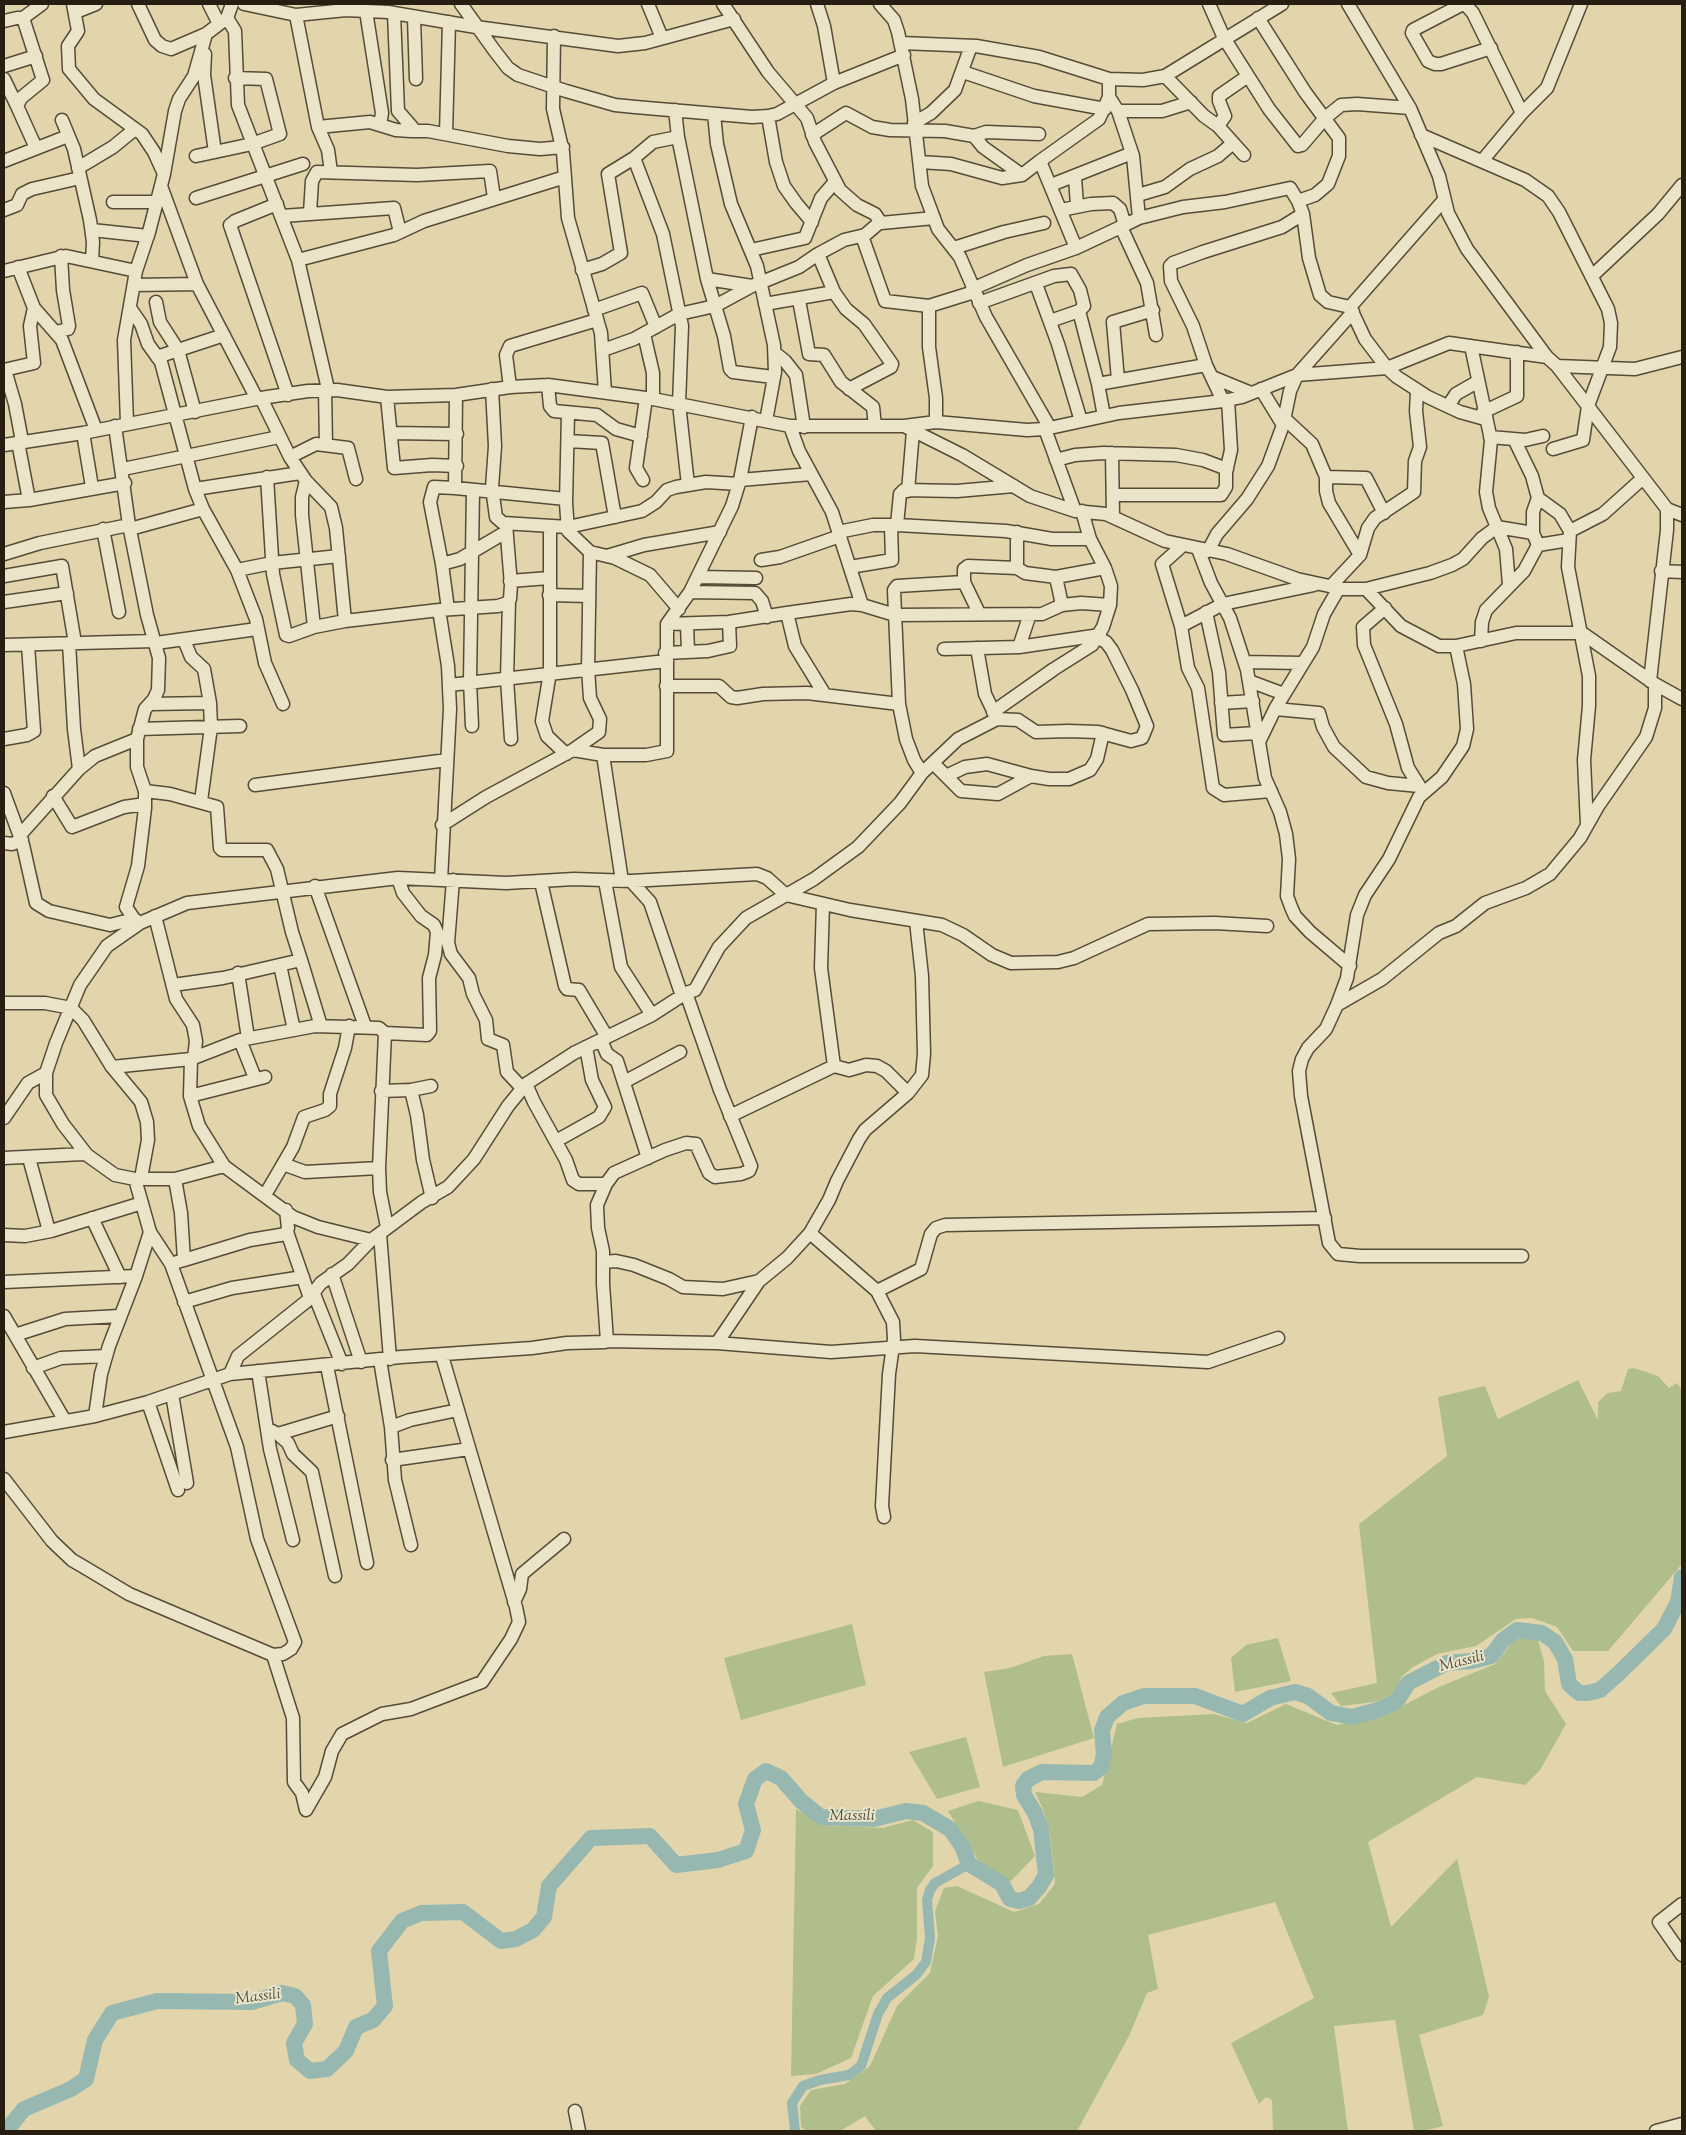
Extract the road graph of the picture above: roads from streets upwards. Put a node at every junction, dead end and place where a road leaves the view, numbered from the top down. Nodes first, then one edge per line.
1 (42, 4) edge
2 (96, 4) edge
3 (138, 4) edge
4 (209, 4) edge
5 (232, 4) edge
6 (244, 4) edge
7 (461, 4) edge
8 (648, 4) edge
9 (724, 4) edge
10 (817, 4) edge
11 (1209, 4) edge
12 (1282, 4) edge
13 (1348, 4) edge
14 (1464, 4) edge
15 (1580, 4) edge
16 (884, 5) edge
17 (74, 8) edge
18 (366, 11) junction
19 (394, 14) junction
20 (296, 15) junction
21 (23, 18) junction
22 (414, 18) junction
23 (1258, 18) junction
24 (734, 19) junction
25 (4, 21) edge
26 (223, 21) junction
27 (449, 22) junction
28 (476, 27) junction
29 (206, 34) junction
30 (554, 36) junction
31 (662, 38) junction
32 (1224, 38) junction
33 (971, 46) junction
34 (1491, 48) junction
35 (902, 49) junction
36 (36, 56) junction
37 (4, 66) edge
38 (963, 72) junction
39 (1165, 76) junction
40 (1248, 76) junction
41 (235, 78) junction
42 (4, 79) edge
43 (416, 79) dead end
44 (1109, 79) junction
45 (834, 83) junction
46 (553, 87) junction
47 (1191, 102) junction
48 (794, 104) junction
49 (16, 106) junction
50 (1111, 106) junction
51 (1410, 108) junction
52 (675, 110) junction
53 (1522, 112) junction
54 (714, 114) junction
55 (768, 116) junction
56 (1325, 118) junction
57 (62, 120) dead end
58 (380, 125) junction
59 (1218, 126) junction
60 (318, 127) junction
61 (914, 127) junction
62 (135, 129) junction
63 (411, 131) junction
64 (446, 134) junction
65 (1039, 134) dead end
66 (812, 135) junction
67 (1421, 135) junction
68 (68, 136) junction
69 (974, 136) junction
70 (678, 137) junction
71 (1233, 143) junction
72 (252, 144) junction
73 (563, 147) junction
74 (36, 148) junction
75 (214, 152) junction
76 (1132, 154) junction
77 (1244, 155) dead end
78 (196, 156) dead end
79 (634, 158) junction
80 (4, 161) edge
81 (1040, 161) junction
82 (1482, 161) junction
83 (920, 162) junction
84 (303, 164) dead end
85 (331, 172) junction
86 (80, 173) junction
87 (266, 175) junction
88 (1022, 175) junction
89 (565, 177) junction
90 (1075, 177) junction
91 (163, 180) junction
92 (834, 183) junction
93 (1051, 185) junction
94 (1682, 185) edge
95 (1138, 195) junction
96 (196, 198) dead end
97 (494, 198) junction
98 (1444, 200) junction
99 (112, 202) dead end
100 (157, 202) junction
101 (277, 204) junction
102 (1077, 206) junction
103 (1300, 207) junction
104 (4, 210) edge
105 (1061, 210) junction
106 (310, 213) junction
107 (282, 216) junction
108 (934, 218) junction
109 (1139, 218) junction
110 (812, 222) junction
111 (879, 223) junction
112 (1044, 223) dead end
113 (1123, 226) junction
114 (92, 230) junction
115 (400, 232) junction
116 (148, 236) junction
117 (862, 236) junction
118 (954, 248) junction
119 (1076, 248) junction
120 (751, 250) junction
121 (818, 254) junction
122 (61, 256) junction
123 (298, 260) junction
124 (92, 261) junction
125 (18, 266) junction
126 (582, 270) junction
127 (4, 271) edge
128 (136, 271) junction
129 (1592, 276) junction
130 (707, 279) junction
131 (197, 284) junction
132 (1036, 284) junction
133 (134, 285) junction
134 (756, 285) junction
135 (834, 292) junction
136 (975, 295) junction
137 (799, 300) junction
138 (156, 302) dead end
139 (765, 304) junction
140 (715, 306) junction
141 (929, 306) junction
142 (34, 308) junction
143 (130, 308) junction
144 (1153, 310) junction
145 (1352, 310) junction
146 (1079, 311) junction
147 (679, 314) junction
148 (596, 315) junction
149 (1050, 321) junction
150 (656, 327) junction
151 (56, 332) junction
152 (644, 334) junction
153 (224, 335) junction
154 (1156, 335) dead end
155 (1472, 346) junction
156 (178, 350) junction
157 (604, 350) junction
158 (1517, 352) junction
159 (775, 353) junction
160 (1682, 356) edge
161 (158, 357) junction
162 (1547, 357) junction
163 (1206, 365) junction
164 (1557, 366) junction
165 (1387, 368) junction
166 (1604, 369) junction
167 (4, 370) edge
168 (1297, 375) junction
169 (774, 377) junction
170 (1212, 377) junction
171 (1118, 380) junction
172 (1477, 382) junction
173 (1098, 384) junction
174 (548, 385) junction
175 (510, 387) junction
176 (849, 389) junction
177 (326, 390) junction
178 (492, 390) junction
179 (1417, 390) junction
180 (1256, 391) junction
181 (605, 392) junction
182 (288, 395) junction
183 (456, 395) junction
184 (387, 397) junction
185 (259, 398) junction
186 (649, 398) junction
187 (1226, 401) junction
188 (678, 404) junction
189 (9, 405) edge
190 (1448, 406) junction
191 (1588, 406) junction
192 (195, 412) junction
193 (568, 413) junction
194 (1104, 416) junction
195 (1484, 416) junction
196 (176, 417) junction
197 (752, 417) junction
198 (766, 421) junction
199 (1081, 421) junction
200 (936, 422) junction
201 (1284, 422) junction
202 (121, 424) junction
203 (790, 426) junction
204 (875, 426) junction
205 (804, 427) junction
206 (908, 428) junction
207 (1047, 429) junction
208 (96, 430) junction
209 (390, 433) junction
210 (83, 434) junction
211 (457, 434) junction
212 (641, 436) junction
213 (1543, 436) dead end
214 (279, 437) junction
215 (1490, 437) junction
216 (1514, 439) junction
217 (568, 441) junction
218 (20, 442) junction
219 (4, 445) edge
220 (326, 445) junction
221 (1553, 449) dead end
222 (1112, 453) junction
223 (186, 455) junction
224 (290, 457) junction
225 (1056, 460) junction
226 (457, 466) junction
227 (123, 469) junction
228 (1227, 469) junction
229 (811, 474) junction
230 (266, 477) junction
231 (303, 477) junction
232 (1326, 477) junction
233 (1643, 478) junction
234 (356, 479) dead end
235 (643, 480) dead end
236 (739, 482) junction
237 (125, 483) junction
238 (688, 485) junction
239 (1014, 486) junction
240 (92, 487) junction
241 (195, 488) junction
242 (456, 488) junction
243 (473, 490) junction
244 (493, 491) junction
245 (908, 491) junction
246 (1113, 495) junction
247 (1538, 498) junction
248 (566, 499) junction
249 (29, 500) junction
250 (4, 502) edge
251 (203, 509) junction
252 (1667, 509) junction
253 (1079, 511) junction
254 (1384, 513) junction
255 (1682, 515) edge
256 (615, 517) junction
257 (1113, 517) junction
258 (894, 525) junction
259 (130, 527) junction
260 (550, 527) junction
261 (568, 527) junction
262 (1497, 527) junction
263 (506, 528) junction
264 (103, 530) junction
265 (720, 532) junction
266 (1017, 532) junction
267 (839, 534) junction
268 (1570, 535) junction
269 (1090, 539) junction
270 (1536, 539) junction
271 (1182, 546) junction
272 (1203, 550) junction
273 (472, 552) junction
274 (590, 552) junction
275 (4, 554) edge
276 (1360, 555) junction
277 (339, 556) junction
278 (607, 556) junction
279 (307, 559) junction
280 (761, 560) dead end
281 (272, 563) junction
282 (442, 564) junction
283 (850, 567) junction
284 (1017, 568) junction
285 (1104, 568) junction
286 (238, 570) junction
287 (1661, 570) junction
288 (1682, 572) edge
289 (4, 576) edge
290 (698, 577) junction
291 (1056, 577) junction
292 (549, 578) junction
293 (756, 578) dead end
294 (510, 581) junction
295 (964, 582) junction
296 (1509, 584) junction
297 (1330, 586) junction
298 (1366, 588) junction
299 (690, 592) junction
300 (68, 593) junction
301 (549, 595) junction
302 (589, 596) junction
303 (509, 601) junction
304 (4, 602) edge
305 (1222, 604) junction
306 (862, 605) junction
307 (1062, 605) junction
308 (1110, 605) junction
309 (473, 606) junction
310 (1385, 608) junction
311 (443, 609) junction
312 (679, 609) junction
313 (119, 612) dead end
314 (1206, 612) junction
315 (787, 613) junction
316 (979, 613) junction
317 (1030, 614) junction
318 (895, 615) junction
319 (767, 616) junction
320 (345, 621) junction
321 (729, 622) junction
322 (667, 624) junction
323 (687, 624) junction
324 (1181, 626) junction
325 (314, 627) junction
326 (257, 628) junction
327 (1582, 633) junction
328 (1099, 636) junction
329 (184, 640) junction
330 (1481, 641) junction
331 (155, 642) junction
332 (72, 643) junction
333 (4, 645) edge
334 (28, 645) junction
335 (1456, 646) junction
336 (1019, 647) junction
337 (977, 648) junction
338 (944, 649) dead end
339 (688, 652) junction
340 (666, 657) junction
341 (1245, 662) junction
342 (1302, 663) junction
343 (588, 669) junction
344 (550, 672) junction
345 (507, 679) junction
346 (470, 681) junction
347 (1250, 681) junction
348 (1653, 683) junction
349 (449, 684) junction
350 (666, 686) junction
351 (1284, 694) junction
352 (824, 695) junction
353 (1682, 699) edge
354 (1253, 701) junction
355 (210, 703) junction
356 (1221, 703) junction
357 (150, 704) junction
358 (283, 704) dead end
359 (898, 704) junction
360 (1274, 709) junction
361 (995, 715) junction
362 (240, 726) dead end
363 (472, 726) dead end
364 (211, 727) junction
365 (1103, 733) junction
366 (138, 734) junction
367 (1258, 737) junction
368 (4, 739) edge
369 (510, 740) dead end
370 (569, 752) junction
371 (603, 755) junction
372 (447, 760) junction
373 (933, 763) junction
374 (79, 769) junction
375 (922, 773) junction
376 (946, 776) junction
377 (1031, 776) junction
378 (255, 785) dead end
379 (1421, 789) junction
380 (1271, 791) junction
381 (4, 794) edge
382 (53, 796) junction
383 (145, 798) junction
384 (201, 801) junction
385 (1587, 824) junction
386 (442, 825) junction
387 (21, 838) junction
388 (4, 843) edge
389 (398, 878) junction
390 (447, 880) junction
391 (606, 881) junction
392 (627, 881) junction
393 (541, 882) junction
394 (315, 886) junction
395 (283, 892) junction
396 (786, 895) junction
397 (823, 904) junction
398 (155, 916) junction
399 (137, 921) junction
400 (916, 921) junction
401 (1267, 926) dead end
402 (301, 960) junction
403 (280, 965) junction
404 (1350, 966) junction
405 (238, 973) junction
406 (173, 985) junction
407 (684, 994) junction
408 (4, 1003) edge
409 (1337, 1005) junction
410 (71, 1008) junction
411 (652, 1015) junction
412 (321, 1026) junction
413 (349, 1026) junction
414 (365, 1026) junction
415 (294, 1030) junction
416 (384, 1033) junction
417 (604, 1038) junction
418 (244, 1039) junction
419 (586, 1047) junction
420 (680, 1052) dead end
421 (192, 1059) junction
422 (834, 1066) junction
423 (112, 1067) junction
424 (46, 1073) junction
425 (624, 1082) junction
426 (430, 1086) dead end
427 (524, 1086) junction
428 (412, 1090) junction
429 (382, 1091) junction
430 (908, 1092) junction
431 (190, 1096) junction
432 (730, 1116) junction
433 (4, 1118) edge
434 (556, 1141) junction
435 (87, 1155) junction
436 (4, 1158) edge
437 (29, 1158) junction
438 (648, 1158) junction
439 (283, 1164) junction
440 (224, 1166) junction
441 (379, 1168) junction
442 (138, 1178) junction
443 (175, 1179) junction
444 (606, 1184) junction
445 (265, 1195) junction
446 (432, 1198) junction
447 (142, 1204) junction
448 (286, 1210) junction
449 (92, 1218) junction
450 (1325, 1218) junction
451 (49, 1232) junction
452 (150, 1232) junction
453 (288, 1232) junction
454 (810, 1233) junction
455 (379, 1234) junction
456 (4, 1236) edge
457 (1522, 1256) dead end
458 (184, 1260) junction
459 (603, 1262) junction
460 (171, 1264) junction
461 (332, 1274) junction
462 (136, 1276) junction
463 (120, 1277) junction
464 (303, 1277) junction
465 (759, 1281) junction
466 (4, 1282) edge
467 (877, 1291) junction
468 (312, 1296) junction
469 (184, 1302) junction
470 (4, 1316) edge
471 (119, 1316) junction
472 (14, 1335) junction
473 (1278, 1338) dead end
474 (607, 1341) junction
475 (717, 1343) junction
476 (893, 1346) junction
477 (106, 1356) junction
478 (442, 1356) junction
479 (385, 1359) junction
480 (361, 1362) junction
481 (342, 1364) junction
482 (327, 1366) junction
483 (33, 1368) junction
484 (258, 1371) junction
485 (230, 1374) junction
486 (213, 1379) junction
487 (172, 1394) junction
488 (148, 1402) junction
489 (458, 1410) junction
490 (95, 1416) junction
491 (338, 1416) junction
492 (65, 1421) junction
493 (390, 1427) junction
494 (273, 1431) junction
495 (4, 1432) edge
496 (469, 1449) junction
497 (392, 1460) junction
498 (5, 1481) edge
499 (884, 1517) dead end
500 (564, 1539) dead end
501 (293, 1540) dead end
502 (410, 1545) dead end
503 (367, 1563) dead end
504 (334, 1576) dead end
505 (514, 1602) junction
506 (273, 1655) junction
507 (1682, 1904) edge
508 (1682, 1955) edge
509 (576, 2111) dead end
510 (1682, 2124) edge
511 (579, 2131) edge
512 (1656, 2131) edge

1 - 21 street
2 - 17 street
3 - 29 street
4 - 26 street
5 - 26 street
6 - 20 street
7 - 28 street
8 - 31 street
9 - 24 street
10 - 45 street
11 - 32 street
12 - 23 street
13 - 51 street
14 - 34 street
14 - 34 street
15 - 53 street
16 - 35 street
17 - 62 street
18 - 19 street
18 - 20 street
18 - 58 street
19 - 22 street
19 - 63 street
20 - 60 street
21 - 25 street
21 - 36 street
22 - 27 street
22 - 43 street
23 - 32 street
23 - 56 street
24 - 31 street
24 - 48 street
26 - 29 street
26 - 41 street
27 - 28 street
27 - 64 street
28 - 30 street
28 - 46 street
29 - 75 street
29 - 91 street
30 - 31 street
30 - 46 street
32 - 39 street
32 - 40 street
33 - 35 street
33 - 38 street
33 - 44 street
34 - 53 street
35 - 45 street
35 - 61 street
36 - 37 street
36 - 49 street
38 - 50 street
38 - 61 street
39 - 44 street
39 - 47 street
40 - 56 street
40 - 59 street
41 - 72 street
41 - 72 street
42 - 49 street
44 - 50 street
45 - 48 street
46 - 52 street
46 - 73 street
47 - 50 street
47 - 59 street
48 - 55 street
48 - 66 street
49 - 74 street
50 - 76 street
50 - 81 street
51 - 56 street
51 - 67 street
52 - 54 street
52 - 70 street
53 - 82 street
54 - 55 street
54 - 120 street
55 - 110 street
56 - 103 street
57 - 68 street
58 - 60 street
58 - 63 street
59 - 71 street
60 - 85 street
61 - 66 street
61 - 69 street
61 - 83 street
62 - 86 street
62 - 91 street
63 - 64 street
64 - 73 street
65 - 69 street
66 - 92 street
67 - 82 street
67 - 98 street
68 - 74 street
68 - 86 street
69 - 88 street
70 - 79 street
70 - 130 street
71 - 77 street
71 - 95 street
72 - 75 street
72 - 87 street
73 - 89 street
74 - 80 street
75 - 78 street
76 - 90 street
76 - 95 street
79 - 126 street
79 - 147 street
81 - 88 street
81 - 93 street
82 - 129 street
83 - 88 street
83 - 108 street
84 - 87 street
85 - 97 street
85 - 106 street
86 - 104 street
86 - 114 street
87 - 96 street
87 - 101 street
89 - 97 street
89 - 126 street
90 - 93 street
90 - 102 street
91 - 100 street
91 - 131 street
92 - 110 street
92 - 111 street
93 - 105 street
94 - 129 street
95 - 109 street
97 - 115 street
98 - 145 street
98 - 162 street
99 - 100 street
100 - 116 street
101 - 107 street
101 - 182 street
102 - 105 street
102 - 113 street
103 - 109 street
103 - 145 street
103 - 163 street
105 - 119 street
106 - 107 street
106 - 115 street
107 - 123 street
108 - 111 street
108 - 118 street
109 - 113 street
110 - 120 street
111 - 117 street
112 - 118 street
113 - 119 street
113 - 144 street
114 - 116 street
114 - 124 street
115 - 123 street
116 - 128 street
117 - 121 street
117 - 141 street
118 - 136 street
119 - 136 street
120 - 134 street
121 - 134 street
121 - 135 street
122 - 124 street
122 - 125 street
122 - 151 street
123 - 177 street
124 - 128 street
125 - 127 street
125 - 142 street
126 - 148 street
128 - 133 street
129 - 166 street
130 - 134 street
130 - 140 street
131 - 133 street
131 - 153 street
132 - 136 street
132 - 146 street
132 - 149 street
133 - 143 street
134 - 139 street
134 - 140 street
135 - 137 street
135 - 176 street
136 - 141 street
136 - 207 street
137 - 139 street
137 - 176 street
138 - 156 street
139 - 159 street
140 - 147 street
140 - 169 street
141 - 200 street
142 - 151 street
142 - 167 street
143 - 161 street
143 - 202 street
144 - 154 street
144 - 171 street
145 - 165 street
145 - 168 street
146 - 149 street
146 - 173 street
147 - 150 street
147 - 188 street
148 - 150 street
148 - 157 street
148 - 175 street
149 - 199 street
150 - 152 street
151 - 208 street
152 - 157 street
152 - 186 street
153 - 156 street
153 - 185 street
155 - 158 street
155 - 165 street
155 - 172 street
156 - 161 street
156 - 192 street
157 - 181 street
158 - 162 street
158 - 195 street
159 - 169 street
159 - 205 street
160 - 166 street
161 - 196 street
162 - 164 street
163 - 170 street
163 - 171 street
164 - 166 street
164 - 191 street
165 - 168 street
165 - 179 street
166 - 191 street
167 - 189 street
168 - 180 street
168 - 201 street
169 - 198 street
170 - 180 street
170 - 187 street
171 - 173 street
172 - 190 street
172 - 195 street
173 - 194 street
174 - 175 street
174 - 181 street
174 - 193 street
175 - 178 street
176 - 204 street
177 - 182 street
177 - 184 street
177 - 220 street
178 - 183 street
178 - 244 street
179 - 190 street
179 - 254 street
180 - 187 street
180 - 201 street
181 - 186 street
182 - 185 street
183 - 184 street
183 - 211 street
184 - 209 street
185 - 192 street
185 - 214 street
186 - 188 street
186 - 212 street
187 - 194 street
187 - 228 street
188 - 197 street
188 - 238 street
189 - 218 street
190 - 195 street
191 - 221 street
191 - 233 street
192 - 196 street
193 - 212 street
193 - 217 street
194 - 199 street
195 - 215 street
196 - 202 street
196 - 223 street
197 - 198 street
197 - 236 street
198 - 203 street
199 - 207 street
200 - 206 street
200 - 207 street
201 - 232 street
201 - 272 street
202 - 208 street
202 - 227 street
203 - 205 street
203 - 229 street
204 - 205 street
204 - 206 street
206 - 239 street
206 - 245 street
207 - 225 street
208 - 210 street
209 - 211 street
209 - 226 street
210 - 218 street
210 - 240 street
211 - 226 street
212 - 235 street
213 - 216 street
214 - 223 street
214 - 224 street
215 - 216 street
215 - 262 street
216 - 247 street
217 - 248 street
217 - 256 street
218 - 219 street
218 - 249 street
220 - 224 street
220 - 234 street
222 - 225 street
222 - 228 street
222 - 246 street
223 - 227 street
223 - 241 street
224 - 231 street
225 - 253 street
226 - 242 street
227 - 237 street
228 - 246 street
229 - 236 street
229 - 267 street
230 - 231 street
230 - 241 street
230 - 281 street
231 - 277 street
231 - 279 street
232 - 254 street
232 - 276 street
233 - 252 street
233 - 268 street
236 - 238 street
236 - 265 street
237 - 240 street
237 - 259 street
238 - 256 street
239 - 245 street
239 - 253 street
240 - 249 street
241 - 251 street
242 - 243 street
242 - 282 street
243 - 244 street
243 - 273 street
244 - 248 street
244 - 263 street
245 - 258 street
246 - 257 street
247 - 268 street
247 - 270 street
248 - 261 street
249 - 250 street
251 - 259 street
251 - 286 street
252 - 255 street
252 - 287 street
253 - 257 street
253 - 269 street
254 - 276 street
256 - 261 street
257 - 271 street
258 - 266 street
258 - 267 street
258 - 283 street
259 - 264 street
259 - 331 street
260 - 261 street
260 - 263 street
260 - 292 street
261 - 274 street
262 - 270 street
262 - 296 street
262 - 298 street
263 - 273 street
263 - 294 street
264 - 275 street
264 - 313 street
265 - 278 street
265 - 290 street
266 - 269 street
266 - 284 street
267 - 280 street
267 - 283 street
268 - 270 street
268 - 327 street
269 - 285 street
270 - 296 street
271 - 272 street
271 - 324 street
272 - 297 street
272 - 305 street
273 - 282 street
273 - 309 street
274 - 278 street
274 - 302 street
276 - 297 street
277 - 279 street
277 - 320 street
278 - 312 street
279 - 281 street
279 - 325 street
281 - 286 street
281 - 325 street
282 - 311 street
283 - 306 street
284 - 291 street
284 - 295 street
285 - 291 street
285 - 308 street
286 - 326 street
287 - 288 street
287 - 348 street
289 - 300 street
290 - 293 street
290 - 299 street
291 - 307 street
292 - 294 street
292 - 301 street
294 - 303 street
295 - 316 street
295 - 318 street
296 - 330 street
297 - 298 street
297 - 305 street
297 - 342 street
298 - 310 street
299 - 312 street
299 - 319 street
300 - 304 street
300 - 332 street
301 - 302 street
301 - 344 street
302 - 343 street
303 - 309 street
303 - 345 street
305 - 314 street
305 - 341 street
306 - 315 street
306 - 318 street
307 - 308 street
307 - 317 street
308 - 328 street
309 - 311 street
309 - 346 street
310 - 335 street
310 - 379 street
311 - 320 street
311 - 349 street
312 - 322 street
314 - 324 street
314 - 356 street
315 - 319 street
315 - 352 street
316 - 317 street
316 - 318 street
317 - 336 street
318 - 359 street
319 - 321 street
320 - 325 street
321 - 323 street
321 - 339 street
322 - 323 street
322 - 340 street
323 - 339 street
324 - 380 street
326 - 329 street
326 - 358 street
327 - 330 street
327 - 348 street
327 - 385 street
328 - 336 street
328 - 361 street
328 - 365 street
329 - 331 street
329 - 355 street
330 - 335 street
331 - 332 street
331 - 357 street
332 - 334 street
332 - 374 street
333 - 334 street
334 - 368 street
335 - 379 street
336 - 337 street
337 - 338 street
337 - 361 street
339 - 340 street
340 - 343 street
340 - 350 street
341 - 342 street
341 - 347 street
342 - 351 street
343 - 344 street
343 - 370 street
344 - 345 street
344 - 370 street
345 - 346 street
345 - 369 street
346 - 349 street
346 - 363 street
347 - 351 street
347 - 354 street
348 - 353 street
348 - 385 street
349 - 372 street
350 - 352 street
350 - 371 street
351 - 360 street
352 - 359 street
354 - 356 street
354 - 367 street
355 - 357 street
355 - 364 street
356 - 367 street
357 - 366 street
359 - 375 street
360 - 367 street
360 - 379 street
361 - 365 street
361 - 373 street
362 - 364 street
364 - 366 street
364 - 384 street
365 - 377 street
366 - 374 street
366 - 383 street
367 - 380 street
370 - 371 street
370 - 386 street
371 - 392 street
372 - 378 street
372 - 386 street
373 - 375 street
373 - 376 street
374 - 382 street
375 - 396 street
376 - 377 street
376 - 377 street
379 - 404 street
380 - 404 street
381 - 387 street
382 - 383 street
382 - 387 street
383 - 384 street
383 - 399 street
384 - 395 street
385 - 409 street
386 - 390 street
387 - 388 street
387 - 399 street
389 - 390 street
389 - 394 street
389 - 416 street
390 - 393 street
390 - 427 street
391 - 392 street
391 - 393 street
391 - 411 street
392 - 396 street
392 - 407 street
393 - 417 street
394 - 395 street
394 - 414 street
395 - 398 street
395 - 402 street
396 - 397 street
396 - 407 street
397 - 400 street
397 - 422 street
398 - 399 street
398 - 406 street
399 - 410 street
400 - 401 street
400 - 430 street
402 - 403 street
402 - 412 street
403 - 405 street
403 - 415 street
404 - 409 street
405 - 406 street
405 - 418 street
406 - 421 street
407 - 411 street
407 - 432 street
408 - 410 street
409 - 450 street
410 - 423 street
410 - 424 street
411 - 417 street
412 - 413 street
412 - 415 street
413 - 414 street
413 - 439 street
414 - 416 street
415 - 418 street
416 - 429 street
417 - 419 street
417 - 425 street
418 - 421 street
418 - 431 street
419 - 427 street
419 - 434 street
420 - 425 street
421 - 423 street
421 - 431 street
422 - 430 street
422 - 432 street
423 - 442 street
424 - 433 street
424 - 435 street
425 - 438 street
426 - 428 street
427 - 434 street
427 - 446 street
428 - 429 street
428 - 446 street
429 - 441 street
430 - 454 street
431 - 440 street
432 - 438 street
434 - 444 street
435 - 437 street
435 - 442 street
436 - 437 street
437 - 451 street
438 - 444 street
439 - 441 street
439 - 445 street
440 - 443 street
440 - 445 street
441 - 455 street
442 - 443 street
442 - 447 street
443 - 458 street
444 - 459 street
445 - 448 street
446 - 455 street
447 - 449 street
447 - 452 street
448 - 453 street
448 - 455 street
449 - 451 street
449 - 463 street
450 - 457 street
450 - 467 street
451 - 456 street
452 - 460 street
452 - 462 street
453 - 458 street
453 - 464 street
454 - 465 street
454 - 467 street
455 - 461 street
455 - 479 street
458 - 460 street
459 - 465 street
459 - 474 street
460 - 469 street
461 - 468 street
461 - 480 street
462 - 463 street
462 - 471 street
463 - 466 street
464 - 468 street
464 - 469 street
465 - 475 street
467 - 476 street
468 - 481 street
468 - 485 street
469 - 486 street
470 - 472 street
471 - 472 street
471 - 477 street
472 - 483 street
473 - 476 street
474 - 475 street
474 - 478 street
475 - 476 street
476 - 499 street
477 - 483 street
477 - 490 street
478 - 479 street
478 - 489 street
479 - 480 street
479 - 493 street
480 - 481 street
481 - 482 street
482 - 484 street
482 - 491 street
483 - 492 street
484 - 485 street
484 - 494 street
485 - 486 street
486 - 487 street
486 - 506 street
487 - 488 street
487 - 488 street
488 - 490 street
489 - 493 street
489 - 496 street
490 - 492 street
491 - 494 street
491 - 503 street
492 - 495 street
493 - 497 street
494 - 501 street
494 - 504 street
496 - 497 street
496 - 505 street
497 - 502 street
498 - 506 street
500 - 505 street
505 - 506 street
507 - 508 street
509 - 511 street
510 - 512 street

